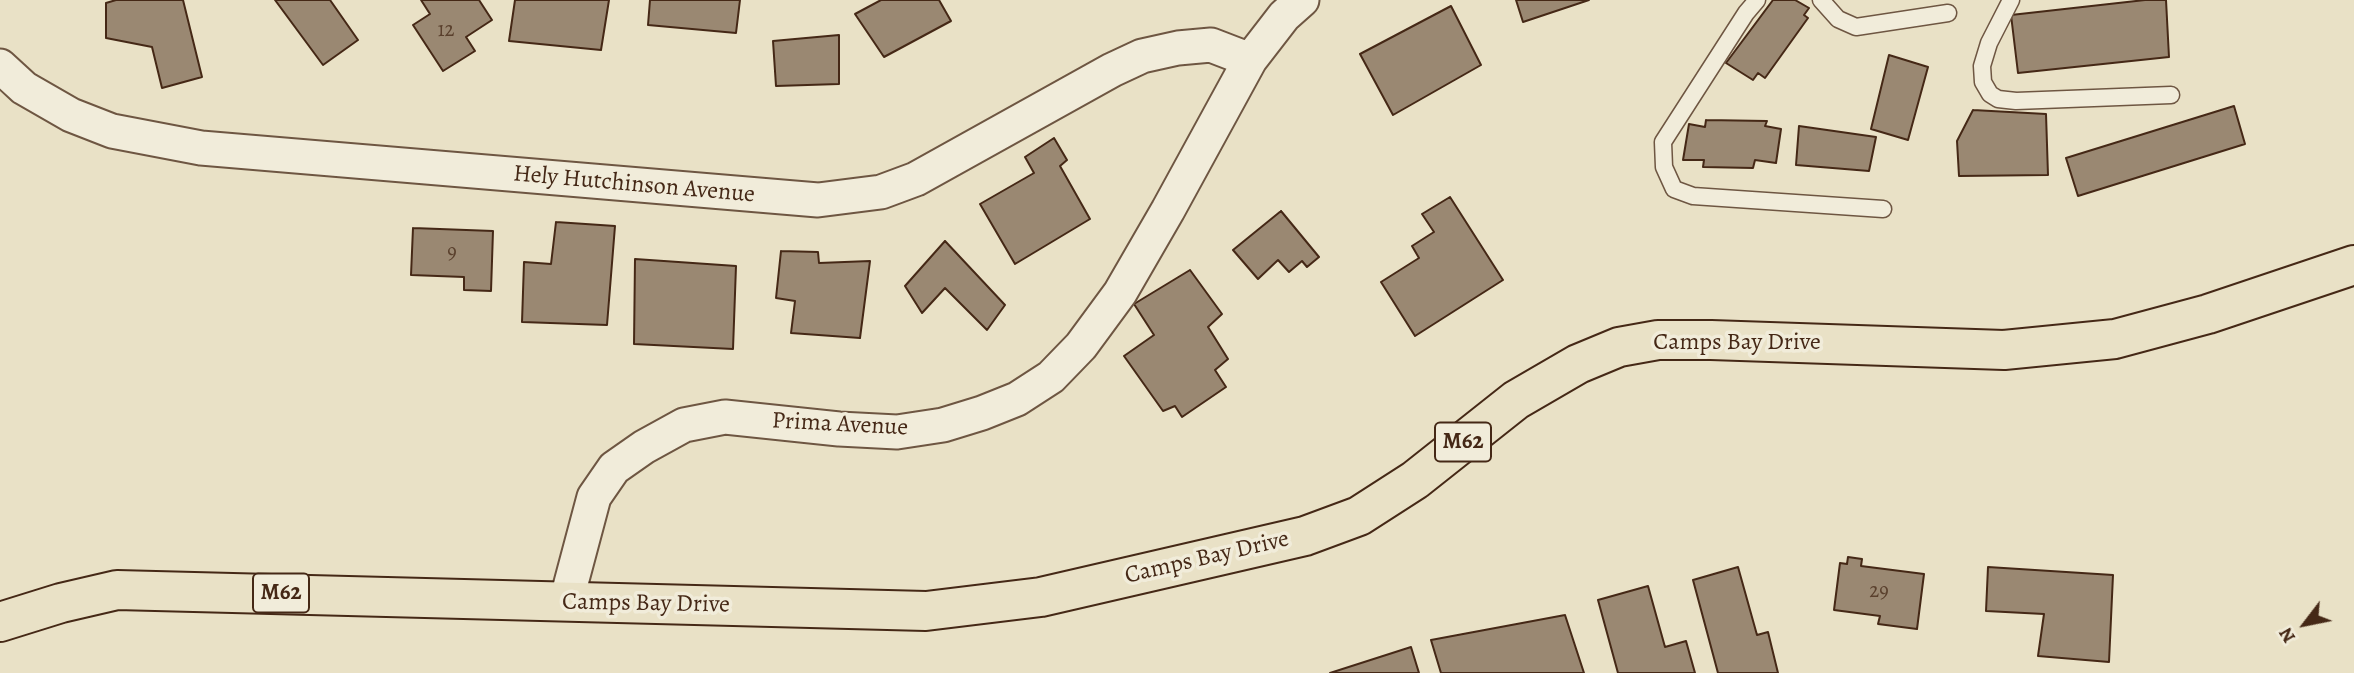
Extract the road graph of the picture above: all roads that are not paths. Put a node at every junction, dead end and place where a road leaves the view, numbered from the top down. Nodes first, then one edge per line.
1 (1301, 0) edge
2 (1757, 0) edge
3 (1821, 0) edge
4 (2011, 0) edge
5 (1948, 13) dead end
6 (1250, 61) junction
7 (0, 66) edge
8 (2171, 96) dead end
9 (1883, 209) dead end
10 (2354, 265) edge
11 (566, 602) junction
12 (0, 622) edge

1 - 6 street, Prima Avenue
2 - 9 lane
3 - 5 lane
4 - 8 lane
6 - 7 street, Hely Hutchinson Avenue
6 - 11 street, Prima Avenue
10 - 11 main road, Camps Bay Drive / M62
11 - 12 main road, Camps Bay Drive / M62

